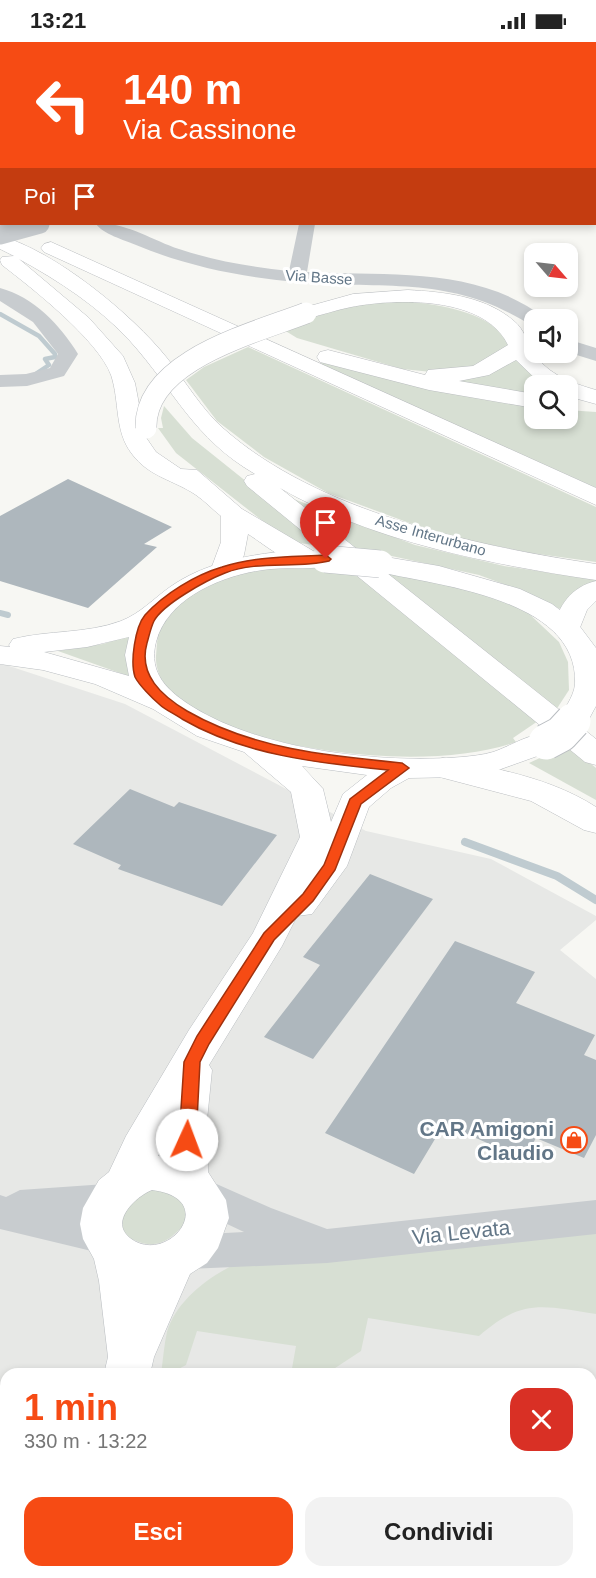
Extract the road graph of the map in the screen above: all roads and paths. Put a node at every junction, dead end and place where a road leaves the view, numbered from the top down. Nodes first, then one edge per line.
1 (0, 225) edge
2 (36, 225) edge
3 (106, 225) edge
4 (307, 225) edge
5 (0, 235) edge
6 (0, 242) edge
7 (55, 250) junction
8 (0, 255) edge
9 (297, 277) junction
10 (0, 294) edge
11 (524, 313) edge
12 (276, 337) junction
13 (519, 347) junction
14 (578, 349) edge
15 (596, 355) edge
16 (541, 375) edge
17 (0, 381) edge
18 (578, 391) edge
19 (596, 397) edge
20 (524, 400) edge
21 (578, 406) edge
22 (190, 407) junction
23 (596, 408) edge
24 (204, 489) junction
25 (596, 497) edge
26 (233, 514) junction
27 (316, 558) junction
28 (225, 569) junction
29 (596, 572) edge
30 (596, 589) edge
31 (149, 618) junction
32 (583, 646) edge
33 (0, 647) edge
34 (0, 655) edge
35 (164, 703) junction
36 (585, 716) edge
37 (247, 743) junction
38 (596, 755) edge
39 (402, 768) junction
40 (443, 768) junction
41 (596, 822) edge
42 (269, 937) junction
43 (192, 1062) junction
44 (195, 1187) junction
45 (0, 1207) edge
46 (0, 1212) edge
47 (596, 1216) edge
48 (112, 1217) junction
49 (327, 1246) junction
50 (181, 1256) junction
51 (129, 1366) edge

1 - 7 main road
2 - 5 street, bridge
3 - 9 street, Via Basse
4 - 9 street
6 - 22 main road, Asse Interurbano
7 - 12 main road
7 - 25 main road
8 - 24 main road
9 - 11 street, Via Basse
10 - 17 street
12 - 13 main road
12 - 20 main road
13 - 16 main road
13 - 24 main road, bridge
14 - 15 street
18 - 19 main road
21 - 23 main road
22 - 29 main road, Asse Interurbano
22 - 38 main road
24 - 26 main road
26 - 27 main road
26 - 28 main road
27 - 28 main road
27 - 32 main road, bridge
28 - 31 main road
30 - 32 main road
31 - 33 main road
31 - 35 main road
32 - 36 main road
34 - 35 main road
35 - 37 main road
36 - 40 main road, bridge
37 - 39 main road
37 - 42 main road
39 - 40 main road
39 - 42 main road
40 - 41 main road
42 - 43 main road
43 - 44 main road
43 - 48 main road
44 - 48 main road
44 - 49 street, Via Levata
44 - 50 main road
45 - 48 street
46 - 48 street
47 - 49 street, Via Levata
48 - 50 main road
48 - 51 main road
49 - 50 street, Via Levata
50 - 51 main road

